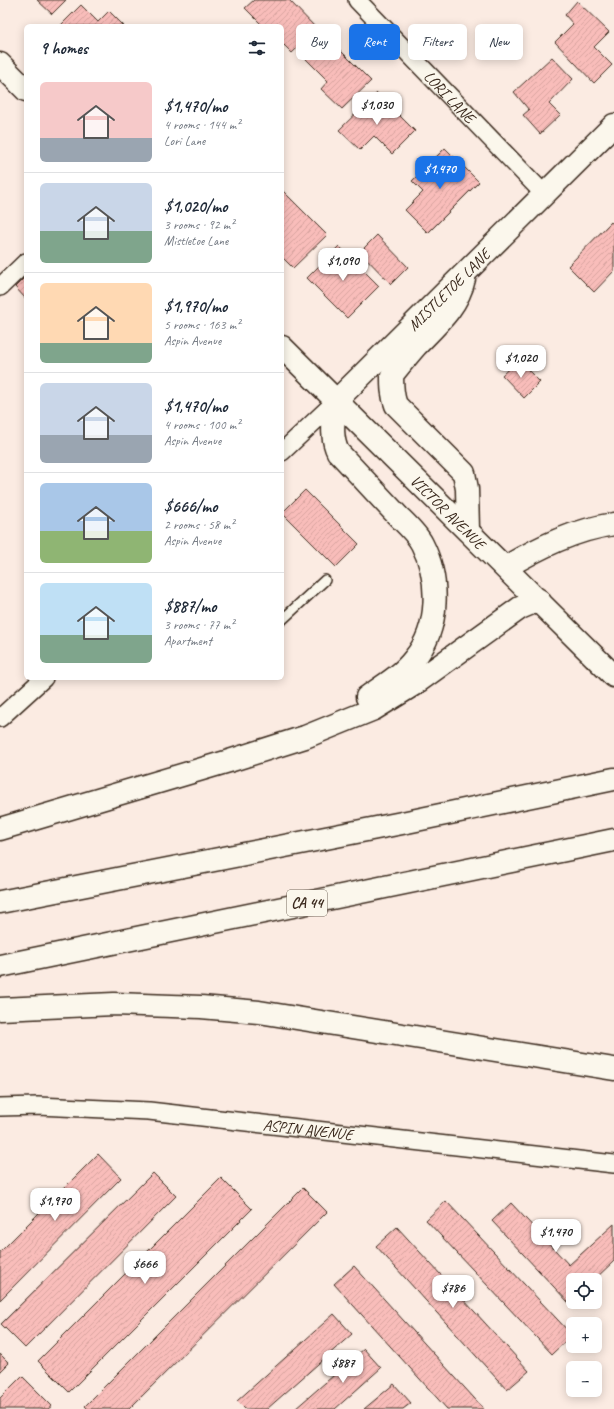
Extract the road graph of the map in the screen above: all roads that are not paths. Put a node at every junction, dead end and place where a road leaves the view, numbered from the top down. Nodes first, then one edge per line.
1 (357, 0) edge
2 (0, 64) edge
3 (24, 88) edge
4 (614, 124) edge
5 (544, 194) junction
6 (24, 264) edge
7 (466, 270) junction
8 (0, 287) edge
9 (284, 349) edge
10 (335, 402) junction
11 (284, 450) edge
12 (614, 524) edge
13 (468, 530) junction
14 (506, 567) junction
15 (325, 580) dead end
16 (539, 600) junction
17 (284, 618) edge
18 (614, 676) edge
19 (42, 680) edge
20 (0, 718) edge
21 (305, 736) junction
22 (614, 779) edge
23 (0, 829) edge
24 (614, 840) edge
25 (0, 902) edge
26 (0, 966) edge
27 (0, 1009) edge
28 (614, 1069) edge
29 (0, 1107) edge
30 (614, 1164) edge

1 - 5 street, LORI LANE
2 - 3 main road
4 - 5 main road, MISTLETOE LANE
5 - 7 main road, MISTLETOE LANE
6 - 8 street
7 - 10 main road, MISTLETOE LANE
7 - 13 main road
9 - 10 main road, VICTOR AVENUE
10 - 11 street, MISTLETOE LANE
10 - 13 main road, VICTOR AVENUE
10 - 21 main road
12 - 14 main road
13 - 14 main road, VICTOR AVENUE
14 - 16 main road, VICTOR AVENUE
15 - 17 lane
16 - 18 main road, VICTOR AVENUE
16 - 21 main road
19 - 20 street
21 - 23 main road
22 - 25 main road
24 - 26 main road, CA 44
27 - 28 main road
29 - 30 street, ASPIN AVENUE

